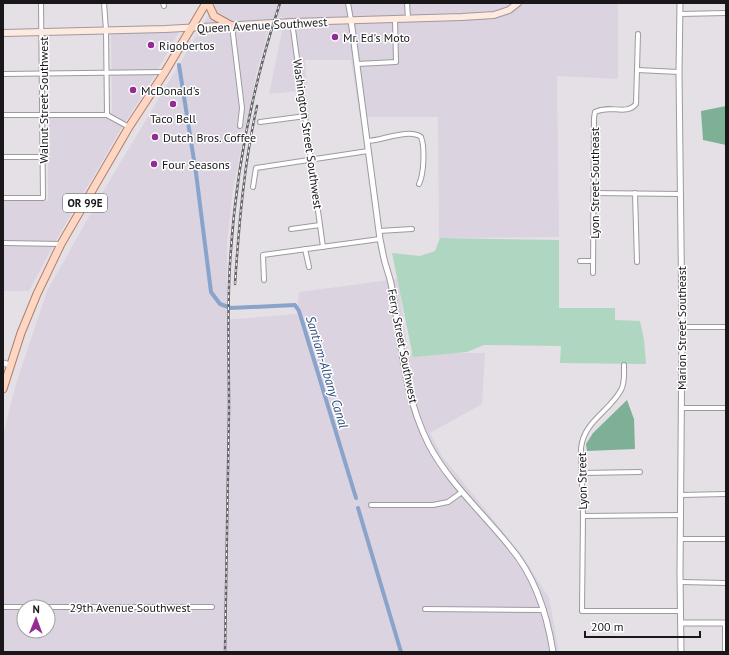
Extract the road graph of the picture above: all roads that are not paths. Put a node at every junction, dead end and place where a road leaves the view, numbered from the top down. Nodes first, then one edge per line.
1 (41, 3) edge
2 (104, 3) edge
3 (207, 3) edge
4 (348, 3) edge
5 (407, 3) edge
6 (518, 3) edge
7 (680, 3) edge
8 (726, 13) edge
9 (680, 14) junction
10 (395, 18) junction
11 (408, 18) junction
12 (351, 20) junction
13 (292, 22) junction
14 (232, 26) junction
15 (191, 28) junction
16 (106, 30) junction
17 (42, 32) junction
18 (3, 33) edge
19 (638, 34) dead end
20 (357, 64) junction
21 (637, 70) junction
22 (107, 72) junction
23 (165, 72) junction
24 (679, 72) junction
25 (3, 74) edge
26 (43, 74) junction
27 (3, 115) edge
28 (43, 115) junction
29 (107, 115) junction
30 (306, 116) junction
31 (260, 122) dead end
32 (240, 126) dead end
33 (129, 127) junction
34 (367, 141) junction
35 (368, 151) junction
36 (3, 157) edge
37 (43, 157) junction
38 (312, 160) junction
39 (419, 184) dead end
40 (253, 187) dead end
41 (594, 193) junction
42 (635, 193) junction
43 (680, 194) junction
44 (3, 198) edge
45 (320, 225) junction
46 (291, 229) dead end
47 (412, 229) dead end
48 (379, 231) junction
49 (380, 239) junction
50 (3, 243) edge
51 (61, 244) junction
52 (323, 247) junction
53 (305, 249) junction
54 (580, 261) dead end
55 (593, 261) junction
56 (637, 262) dead end
57 (309, 267) dead end
58 (593, 273) dead end
59 (264, 280) dead end
60 (682, 327) junction
61 (726, 327) edge
62 (6, 364) edge
63 (624, 365) dead end
64 (3, 389) edge
65 (681, 408) junction
66 (726, 408) edge
67 (640, 472) dead end
68 (582, 473) junction
69 (462, 492) junction
70 (726, 494) edge
71 (681, 495) junction
72 (371, 505) dead end
73 (681, 515) junction
74 (583, 516) junction
75 (681, 539) junction
76 (726, 539) edge
77 (681, 582) junction
78 (726, 583) edge
79 (3, 607) edge
80 (16, 607) edge
81 (56, 607) edge
82 (212, 607) dead end
83 (424, 609) dead end
84 (544, 610) junction
85 (681, 611) junction
86 (682, 623) junction
87 (726, 623) edge
88 (553, 652) edge
89 (681, 652) edge
90 (725, 652) edge

1 - 17 street, Walnut Street Southwest
2 - 16 street
3 - 14 main road
3 - 15 main road, OR 99E
4 - 12 street, Ferry Street Southwest
5 - 11 street
6 - 11 main road, Queen Avenue Southwest
7 - 9 street, Marion Street Southeast
8 - 9 street
9 - 24 street, Marion Street Southeast
10 - 11 main road, Queen Avenue Southwest
10 - 12 main road, Queen Avenue Southwest
10 - 20 street
12 - 13 main road, Queen Avenue Southwest
12 - 20 street, Ferry Street Southwest
13 - 14 main road, Queen Avenue Southwest
13 - 30 street, Washington Street Southwest
14 - 15 main road, Queen Avenue Southwest
14 - 32 street
15 - 16 main road, Queen Avenue Southwest
15 - 23 main road, OR 99E
16 - 17 main road, Queen Avenue Southwest
16 - 22 street
17 - 18 main road, Queen Avenue Southwest
17 - 26 street, Walnut Street Southwest
19 - 21 street, Lyon Street Southeast
20 - 34 street, Ferry Street Southwest
21 - 24 street
21 - 41 street, Lyon Street Southeast
22 - 23 street
22 - 26 street
22 - 29 street
23 - 33 main road, OR 99E
24 - 43 street, Marion Street Southeast
25 - 26 street
26 - 28 street, Walnut Street Southwest
27 - 28 street
28 - 29 street
28 - 37 street, Walnut Street Southwest
29 - 33 street
30 - 31 street
30 - 38 street, Washington Street Southwest
33 - 51 main road, OR 99E
34 - 35 street, Ferry Street Southwest
34 - 39 street
35 - 38 street
35 - 48 street, Ferry Street Southwest
36 - 37 street
37 - 44 street, Walnut Street Southwest
38 - 40 street
38 - 45 street, Washington Street Southwest
41 - 42 street
41 - 55 street, Lyon Street Southeast
42 - 43 street
42 - 56 street
43 - 60 street, Marion Street Southeast
45 - 46 street
45 - 52 street, Washington Street Southwest
47 - 48 street
48 - 49 street, Ferry Street Southwest
49 - 52 street
49 - 69 street, Ferry Street Southwest
50 - 51 street
51 - 62 main road, OR 99E
52 - 53 street
53 - 57 street
53 - 59 street
54 - 55 street
55 - 58 street, Lyon Street Southeast
60 - 61 street
60 - 65 street, Marion Street Southeast
62 - 64 main road, OR 99E
63 - 68 street, Lyon Street
65 - 66 street
65 - 71 street, Marion Street Southeast
67 - 68 street
68 - 74 street, Lyon Street
69 - 72 street
69 - 84 street, Ferry Street Southwest
70 - 71 street
71 - 73 street, Marion Street Southeast
73 - 74 street
73 - 75 street, Marion Street Southeast
74 - 85 street, Lyon Street
75 - 76 street
75 - 77 street, Marion Street Southeast
77 - 78 street
77 - 85 street, Marion Street Southeast
79 - 80 street
81 - 82 street, 29th Avenue Southwest
83 - 84 street
84 - 88 street, Ferry Street Southwest
85 - 86 street, Marion Street Southeast
86 - 87 street
86 - 89 street, Marion Street Southeast
87 - 90 street

